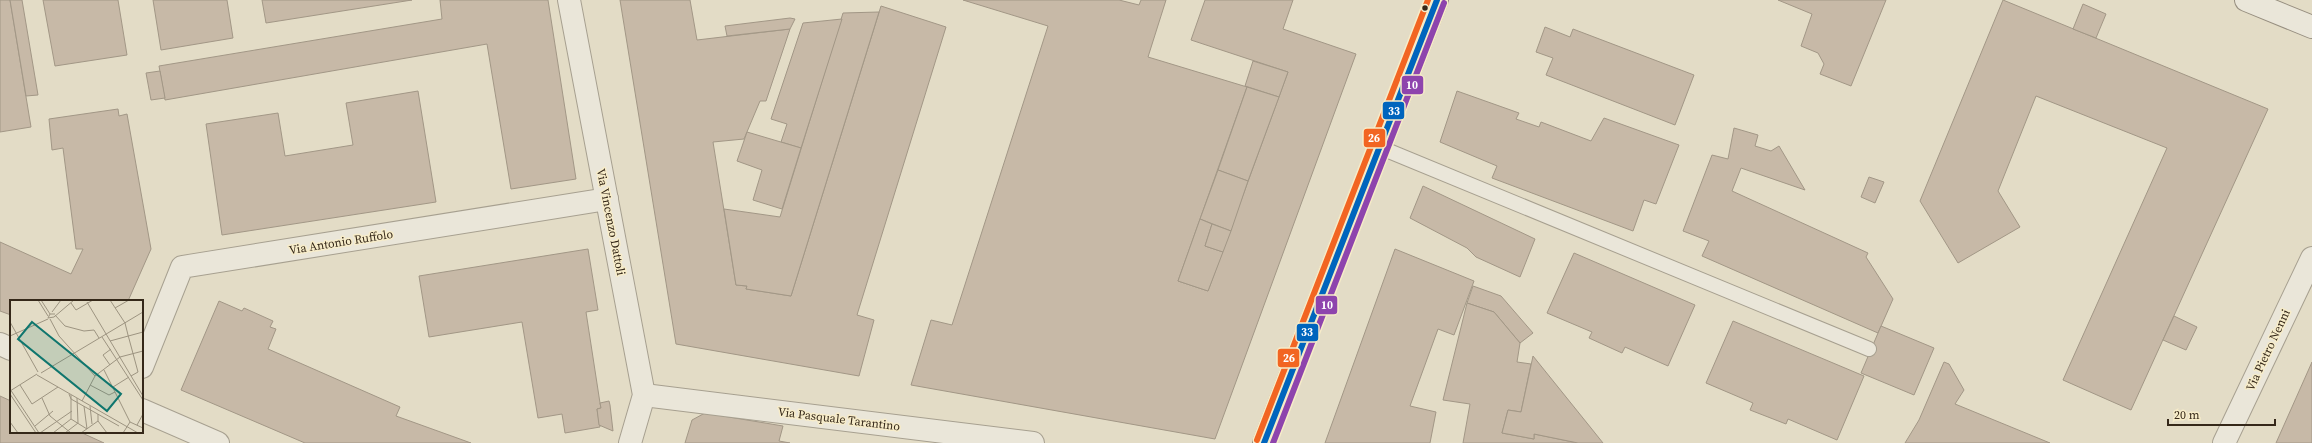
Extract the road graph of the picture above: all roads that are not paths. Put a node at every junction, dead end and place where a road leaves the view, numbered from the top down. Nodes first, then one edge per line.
1 (569, 0) edge
2 (1437, 0) edge
3 (2246, 0) edge
4 (2312, 27) edge
5 (1379, 147) junction
6 (607, 199) junction
7 (2312, 258) edge
8 (0, 344) edge
9 (10, 349) edge
10 (1869, 349) dead end
11 (143, 364) edge
12 (644, 395) junction
13 (143, 410) edge
14 (218, 443) edge
15 (630, 443) edge
16 (1033, 443) edge
17 (1264, 443) edge
18 (2224, 443) edge

1 - 6 street, Via Vincenzo Dattoli
2 - 5 street
3 - 4 street
5 - 10 lane
5 - 17 street
6 - 11 street, Via Antonio Ruffolo
6 - 12 street, Via Vincenzo Dattoli
7 - 18 street, Via Pietro Nenni
8 - 9 street
12 - 15 street, Via Vincenzo Dattoli
12 - 16 street, Via Pasquale Tarantino
13 - 14 street

